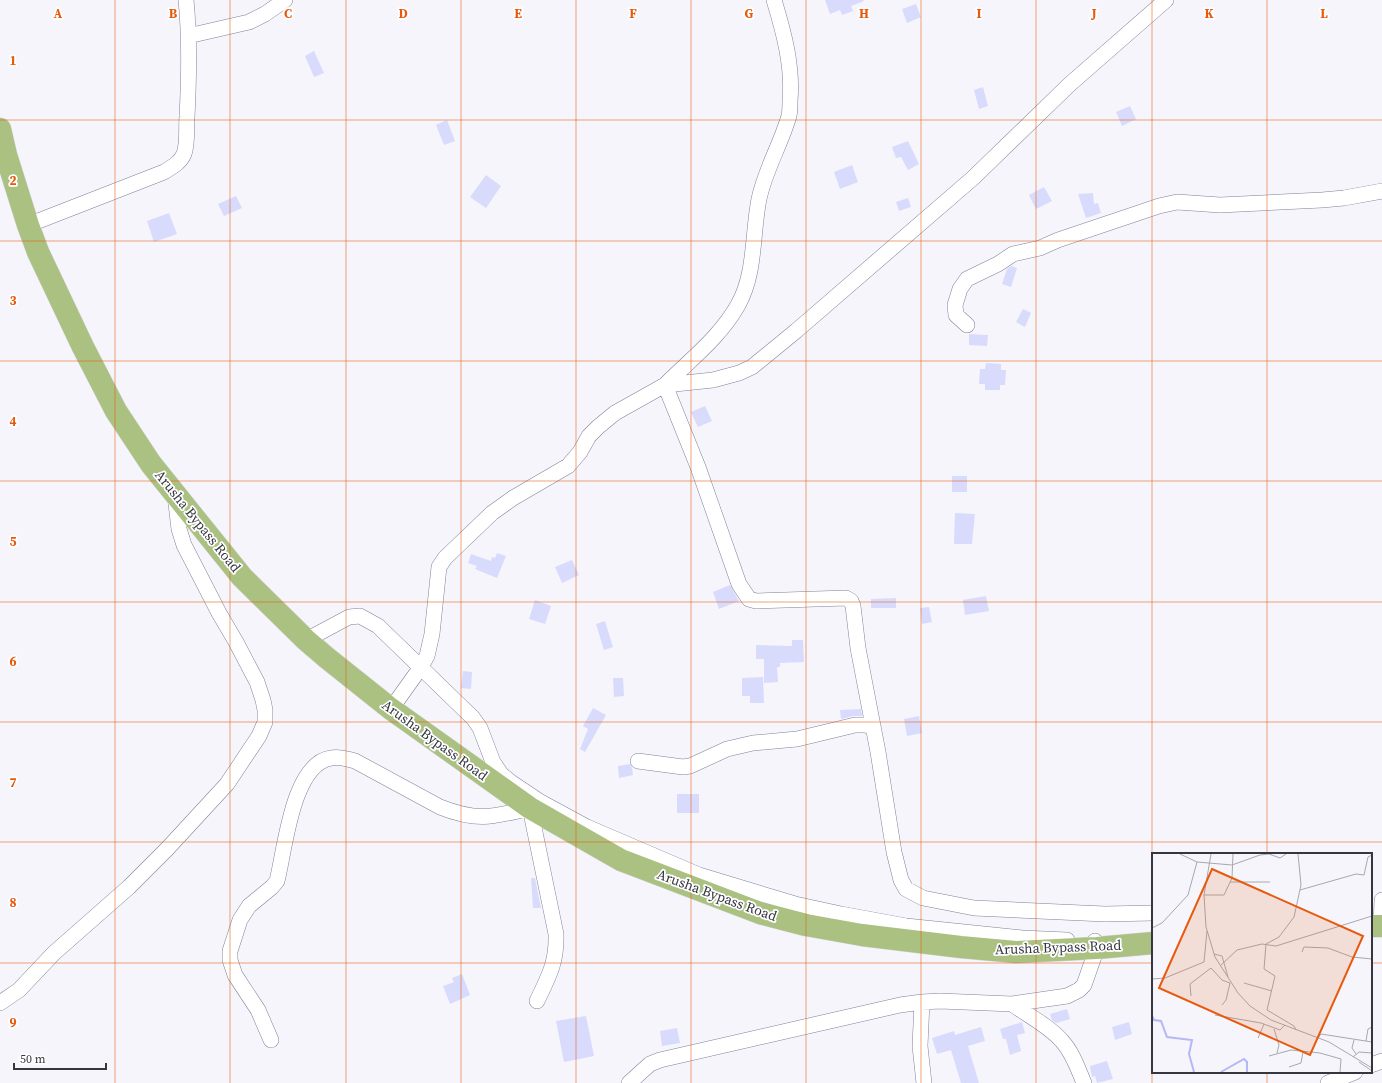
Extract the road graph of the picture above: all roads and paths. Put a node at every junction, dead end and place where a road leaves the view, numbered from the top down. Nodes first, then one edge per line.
1 (186, 0) edge
2 (285, 0) edge
3 (774, 0) edge
4 (1166, 0) edge
5 (188, 36) junction
6 (0, 129) edge
7 (1382, 191) edge
8 (28, 225) junction
9 (967, 325) dead end
10 (665, 385) junction
11 (175, 493) junction
12 (306, 640) junction
13 (421, 667) junction
14 (391, 709) junction
15 (873, 726) junction
16 (638, 761) dead end
17 (530, 808) junction
18 (1382, 900) edge
19 (1152, 913) edge
20 (1378, 926) edge
21 (1152, 943) edge
22 (1097, 948) junction
23 (537, 1001) dead end
24 (922, 1002) junction
25 (0, 1003) edge
26 (1012, 1004) junction
27 (271, 1040) dead end
28 (1382, 1061) edge
29 (1372, 1066) edge
30 (1353, 1073) edge
31 (629, 1083) edge
32 (924, 1083) edge
33 (1084, 1083) edge
34 (1328, 1083) edge

1 - 5 street
2 - 5 street
3 - 10 street
4 - 10 street
5 - 8 street
6 - 8 main road, Arusha Bypass Road
7 - 9 street
8 - 11 main road, Arusha Bypass Road
10 - 13 street
10 - 15 street
11 - 12 main road, Arusha Bypass Road
11 - 25 street
12 - 13 street
12 - 14 main road, Arusha Bypass Road
13 - 14 street
13 - 22 street
14 - 17 main road, Arusha Bypass Road
15 - 16 street
15 - 19 street
17 - 22 main road, Arusha Bypass Road
17 - 23 street
17 - 27 street
18 - 20 street
21 - 22 main road, Arusha Bypass Road
22 - 26 street
24 - 26 street
24 - 31 street
24 - 32 street
26 - 33 street
28 - 29 street
30 - 34 street

